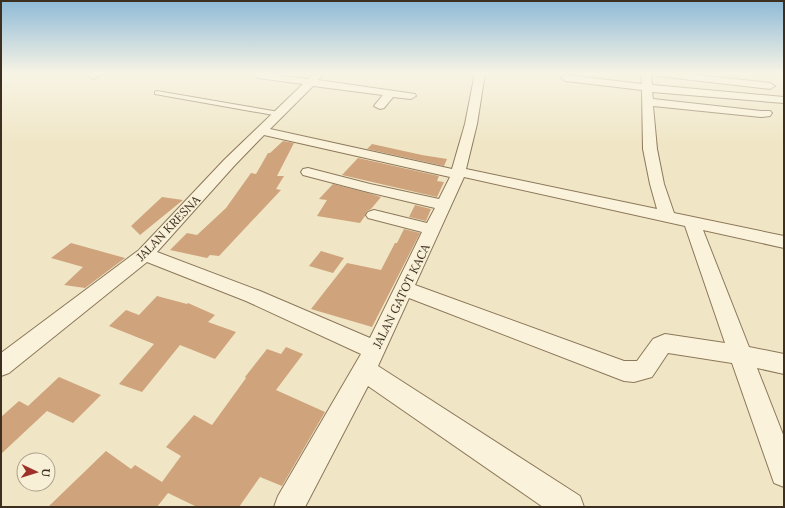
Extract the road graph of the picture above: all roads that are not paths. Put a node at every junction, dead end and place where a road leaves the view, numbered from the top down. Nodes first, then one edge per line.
1 (178, 97) edge
2 (296, 97) edge
3 (387, 97) edge
4 (476, 97) edge
5 (648, 97) edge
6 (746, 97) edge
7 (784, 100) edge
8 (649, 102) junction
9 (380, 106) dead end
10 (766, 113) dead end
11 (279, 114) junction
12 (261, 132) junction
13 (308, 172) dead end
14 (459, 174) junction
15 (444, 205) junction
16 (374, 215) dead end
17 (667, 218) junction
18 (692, 223) junction
19 (433, 230) junction
20 (784, 242) edge
21 (145, 254) junction
22 (405, 289) junction
23 (741, 355) junction
24 (369, 360) junction
25 (784, 364) edge
26 (1, 366) edge
27 (784, 473) edge
28 (289, 507) edge
29 (569, 507) edge

1 - 11 lane
2 - 11 street, JALAN KRESNA
3 - 9 street
4 - 14 street, JALAN GATOT KACA
5 - 8 street
6 - 7 street
8 - 10 street
8 - 17 street
11 - 12 street, JALAN KRESNA
12 - 14 street
12 - 21 street, JALAN KRESNA
13 - 15 street
14 - 15 street, JALAN GATOT KACA
14 - 17 street
15 - 19 street, JALAN GATOT KACA
16 - 19 street
17 - 18 street
18 - 20 street
18 - 23 street
19 - 22 street, JALAN GATOT KACA
21 - 24 street
21 - 26 street, JALAN KRESNA
22 - 23 street
22 - 24 street, JALAN GATOT KACA
23 - 25 street
23 - 27 street
24 - 28 street, JALAN GATOT KACA
24 - 29 street

